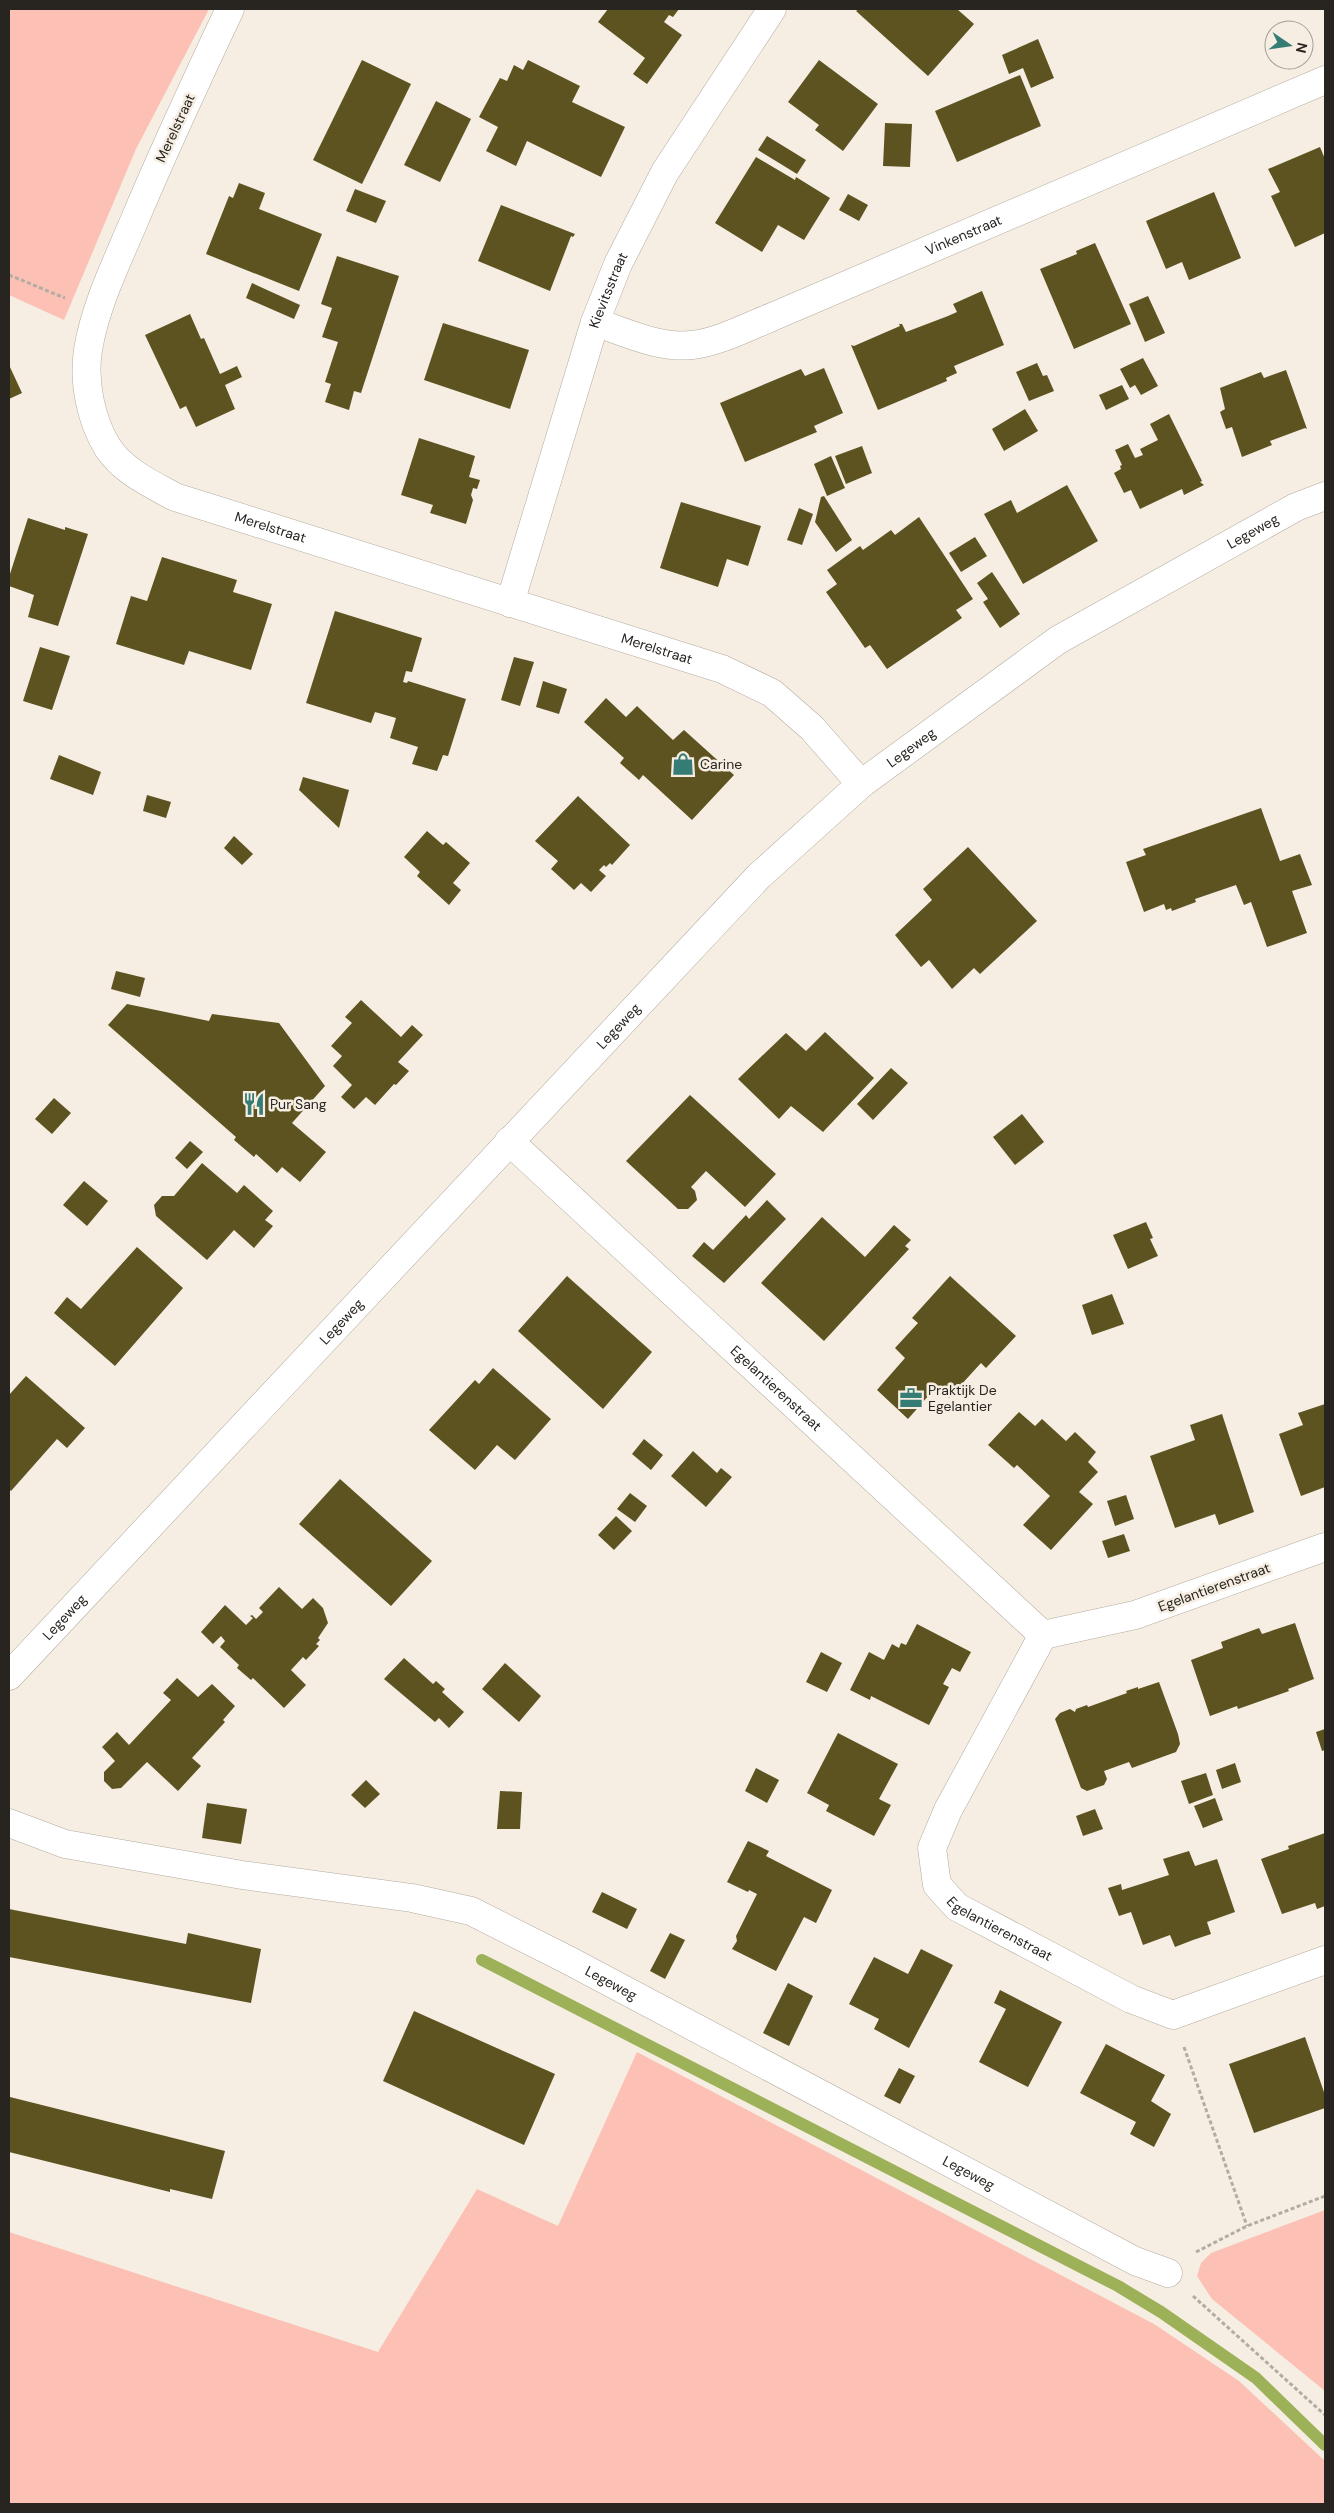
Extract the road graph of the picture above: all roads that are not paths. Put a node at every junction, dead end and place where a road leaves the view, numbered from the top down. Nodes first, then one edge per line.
1 (230, 9) edge
2 (772, 9) edge
3 (1325, 80) edge
4 (595, 322) junction
5 (1325, 496) edge
6 (510, 603) junction
7 (861, 784) junction
8 (509, 1142) junction
9 (1325, 1547) edge
10 (1044, 1635) junction
11 (9, 1676) edge
12 (9, 1823) edge
13 (1325, 1960) edge
14 (1168, 2273) road end

1 - 6 street, Merelstraat
2 - 4 street, Kievitsstraat
3 - 4 street, Vinkenstraat
4 - 6 street, Kievitsstraat
5 - 7 street, Legeweg
6 - 7 street, Merelstraat
7 - 8 street, Legeweg
8 - 10 street, Egelantierenstraat
8 - 11 street, Legeweg
9 - 10 street, Egelantierenstraat
10 - 13 street, Egelantierenstraat
12 - 14 street, Legeweg

